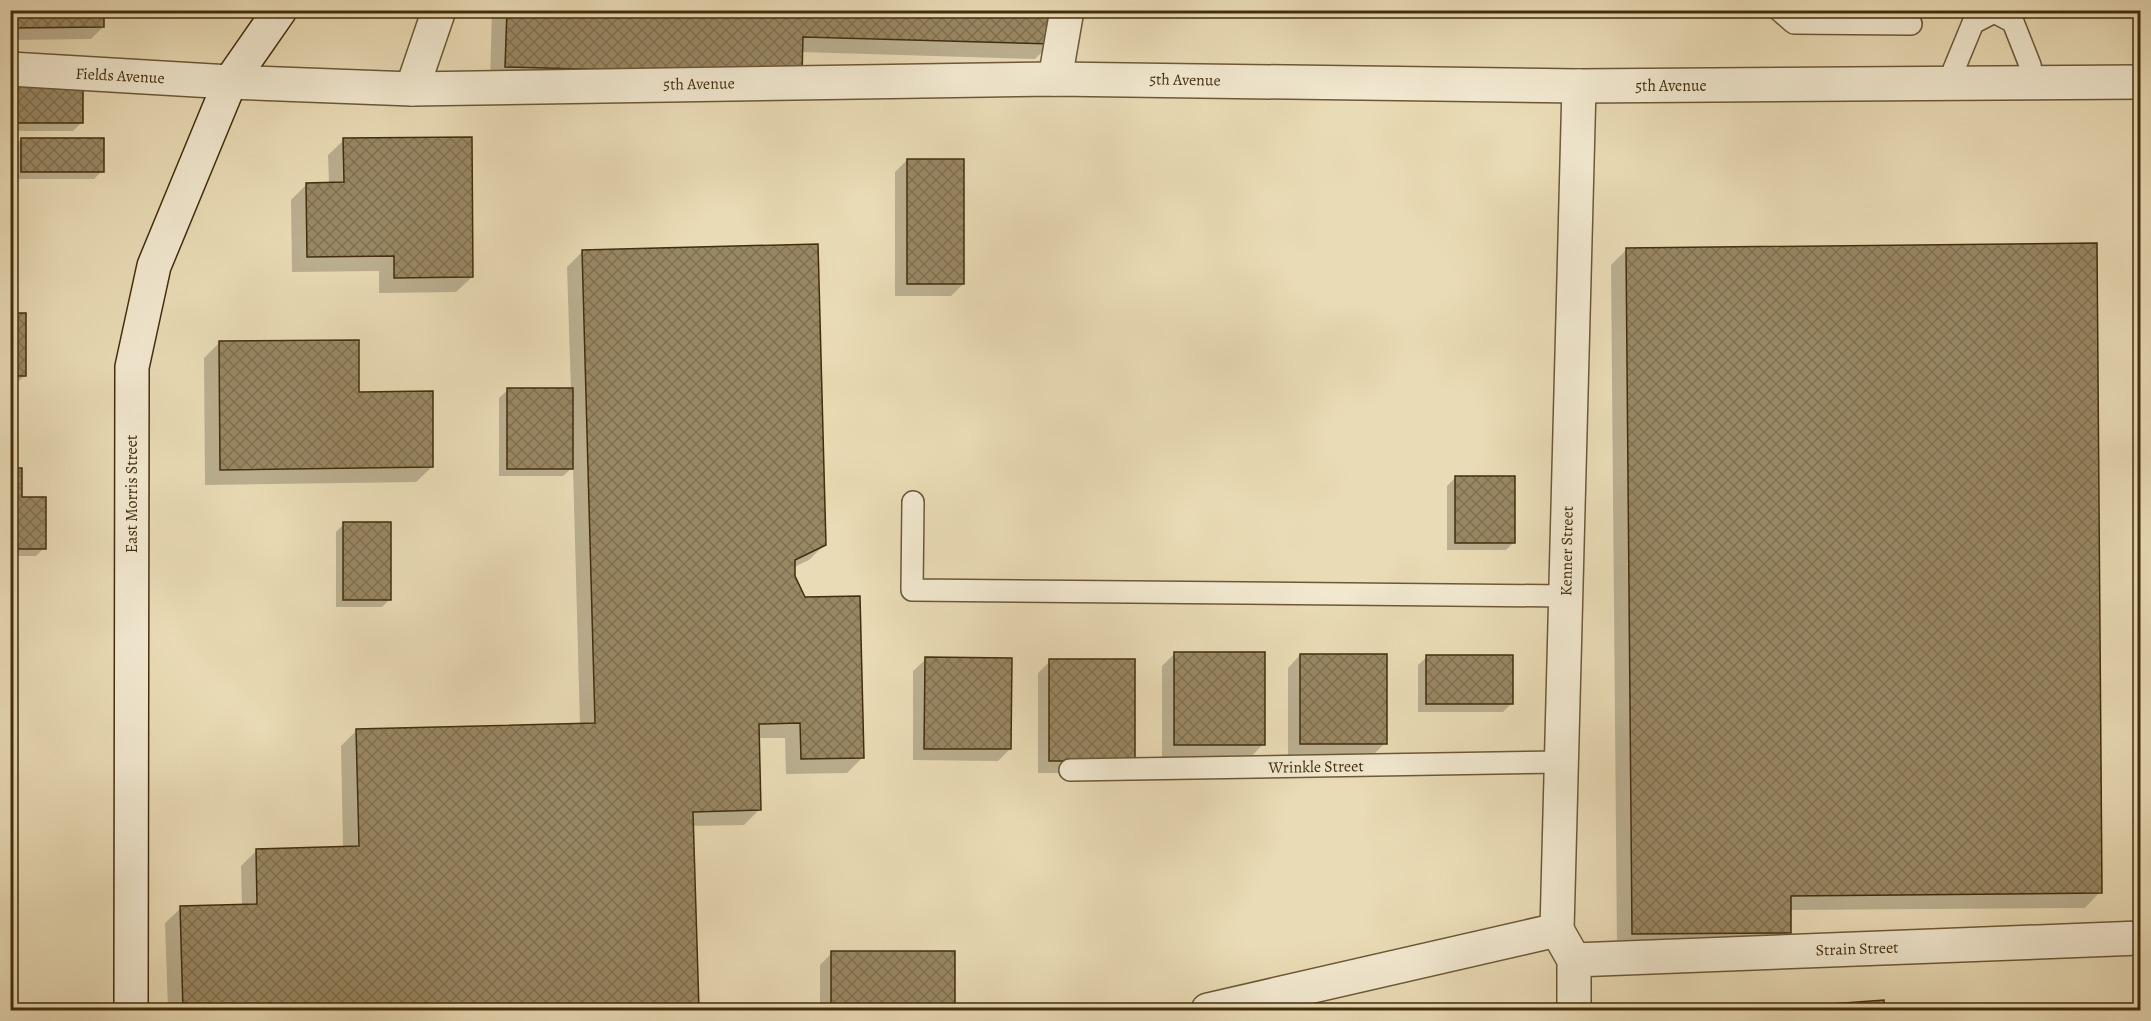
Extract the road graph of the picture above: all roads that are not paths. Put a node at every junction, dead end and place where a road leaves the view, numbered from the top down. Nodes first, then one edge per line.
1 (280, 10) edge
2 (439, 10) edge
3 (1067, 10) edge
4 (1779, 10) edge
5 (1994, 11) edge
6 (1911, 24) dead end
7 (10, 69) edge
8 (1055, 79) junction
9 (230, 82) junction
10 (2140, 82) edge
11 (2033, 83) junction
12 (1953, 84) junction
13 (1579, 86) junction
14 (412, 89) junction
15 (913, 502) dead end
16 (1566, 596) junction
17 (1562, 762) junction
18 (1070, 770) dead end
19 (1557, 930) junction
20 (2140, 938) edge
21 (1574, 960) junction
22 (131, 1011) edge
23 (1208, 1011) edge
24 (1574, 1011) edge

1 - 9 street, East Morris Street
2 - 14 street
3 - 8 street
4 - 6 lane
5 - 11 lane
5 - 12 lane
7 - 9 street, Fields Avenue
8 - 13 street, 5th Avenue
8 - 14 street, 5th Avenue
9 - 14 street, 5th Avenue
9 - 22 street, East Morris Street
10 - 11 street, 5th Avenue
11 - 12 street, 5th Avenue
12 - 13 street, 5th Avenue
13 - 16 street, Kenner Street
15 - 16 lane
16 - 17 street, Kenner Street
17 - 18 lane, Wrinkle Street
17 - 19 street, Kenner Street
19 - 21 street
19 - 23 street
20 - 21 street, Strain Street
21 - 24 street

